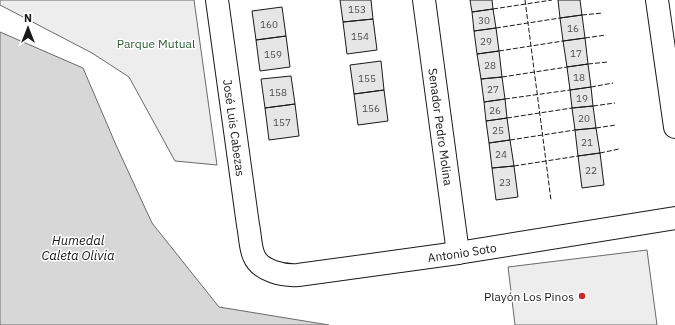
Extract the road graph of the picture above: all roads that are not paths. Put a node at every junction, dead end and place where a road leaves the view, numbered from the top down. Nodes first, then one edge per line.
1 (217, 0) edge
2 (424, 0) edge
3 (664, 6) edge
4 (675, 127) edge
5 (675, 218) edge
6 (458, 254) junction
7 (254, 256) joint

1 - 7 street, José Luis Cabezas
2 - 6 street, Senador Pedro Molina
3 - 4 street
5 - 6 street, Antonio Soto
6 - 7 street, Antonio Soto

